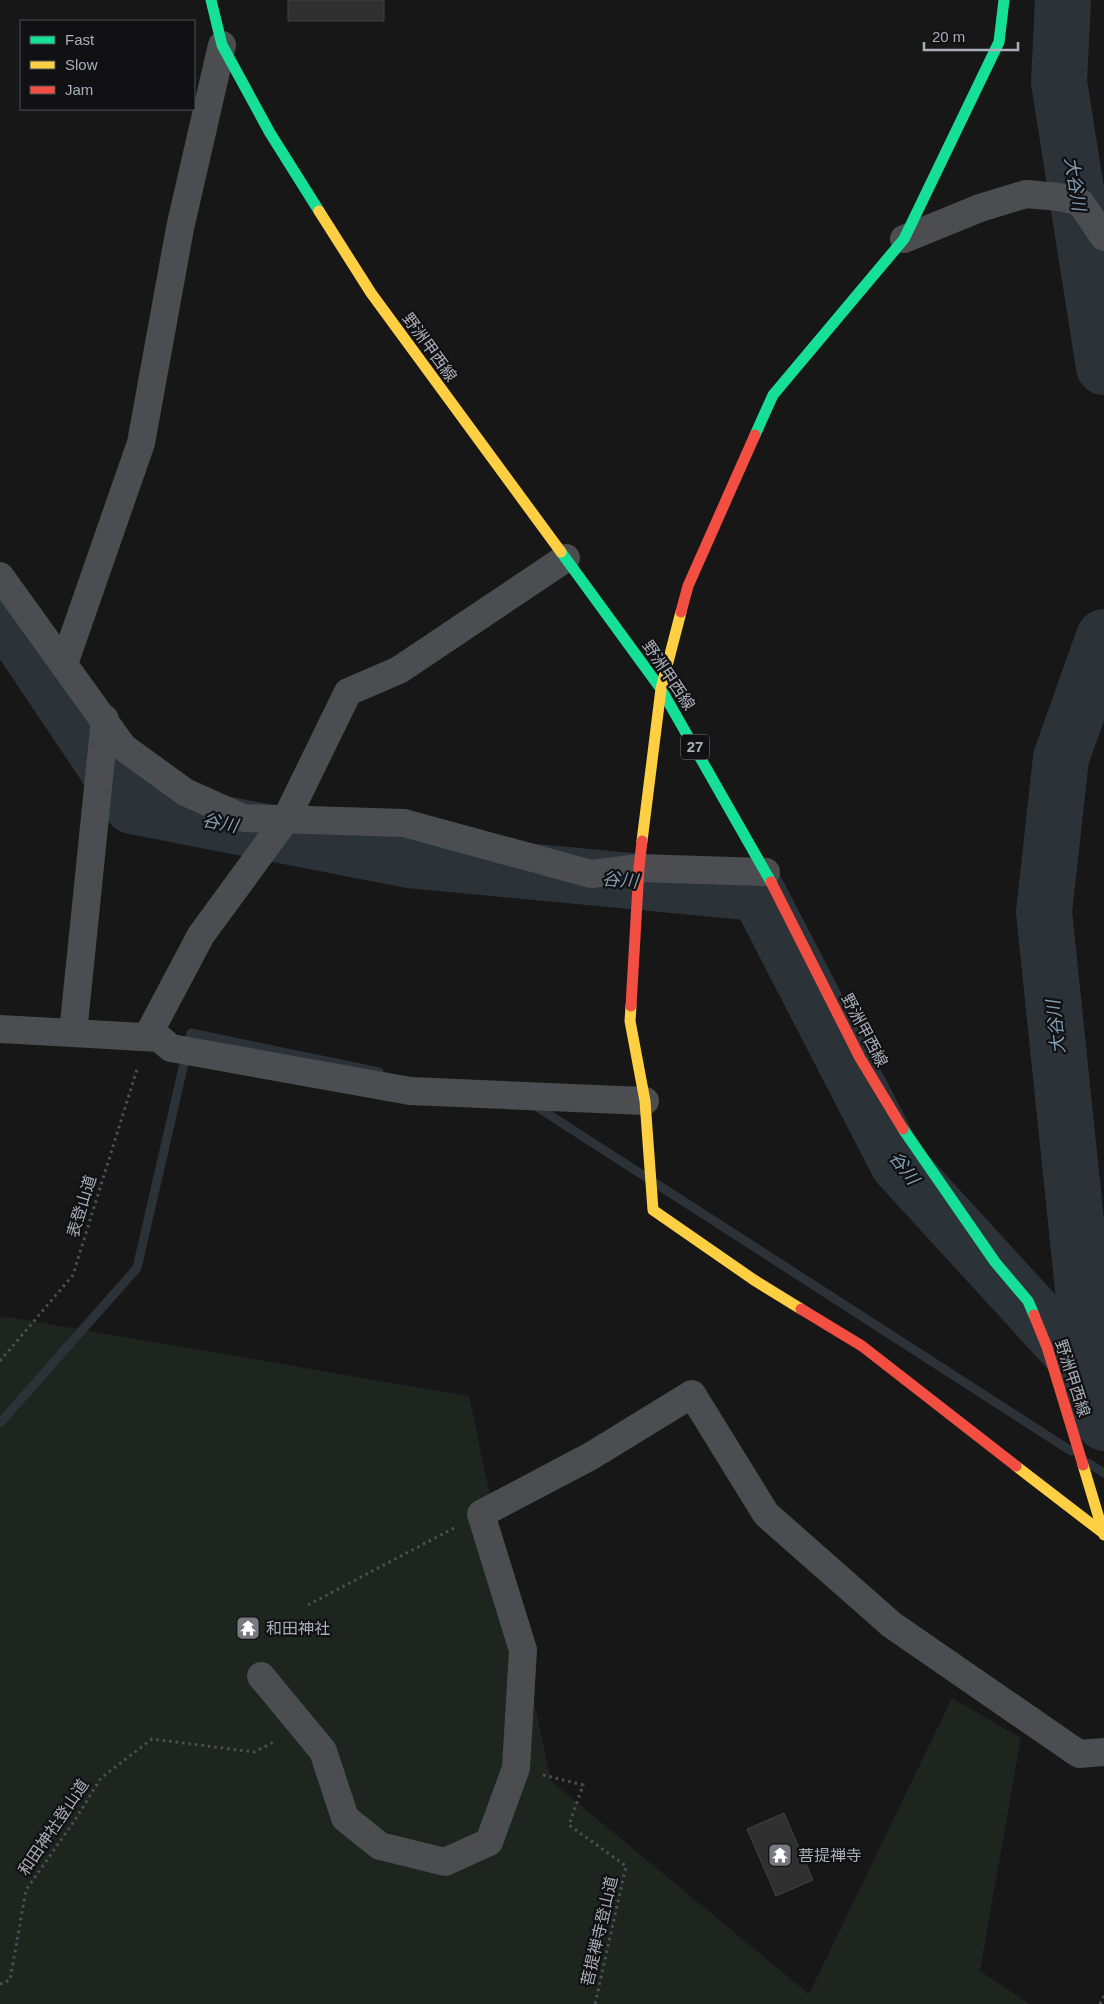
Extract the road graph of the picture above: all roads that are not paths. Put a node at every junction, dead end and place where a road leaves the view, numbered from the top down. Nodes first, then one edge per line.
1 (211, 0) edge
2 (1004, 0) edge
3 (222, 46) junction
4 (1104, 237) edge
5 (904, 239) junction
6 (566, 558) junction
7 (0, 576) edge
8 (64, 664) junction
9 (661, 689) junction
10 (105, 719) junction
11 (286, 819) junction
12 (638, 868) junction
13 (766, 872) junction
14 (0, 1029) edge
15 (74, 1033) junction
16 (147, 1037) junction
17 (645, 1102) junction
18 (1104, 1534) edge
19 (261, 1676) dead end
20 (1104, 1752) edge

1 - 3 street, 野洲甲西線 / 27
2 - 5 street
3 - 6 street, 野洲甲西線 / 27
3 - 8 street
4 - 5 street
5 - 9 street
6 - 9 street, 野洲甲西線 / 27
6 - 11 street
7 - 8 street
8 - 10 street
9 - 12 street
9 - 13 street, 野洲甲西線 / 27
10 - 11 street
10 - 15 street
11 - 12 street
11 - 16 street
12 - 13 street
12 - 17 street
13 - 18 street, 野洲甲西線 / 27
14 - 15 street
15 - 16 street
16 - 17 street
17 - 18 street
19 - 20 street

